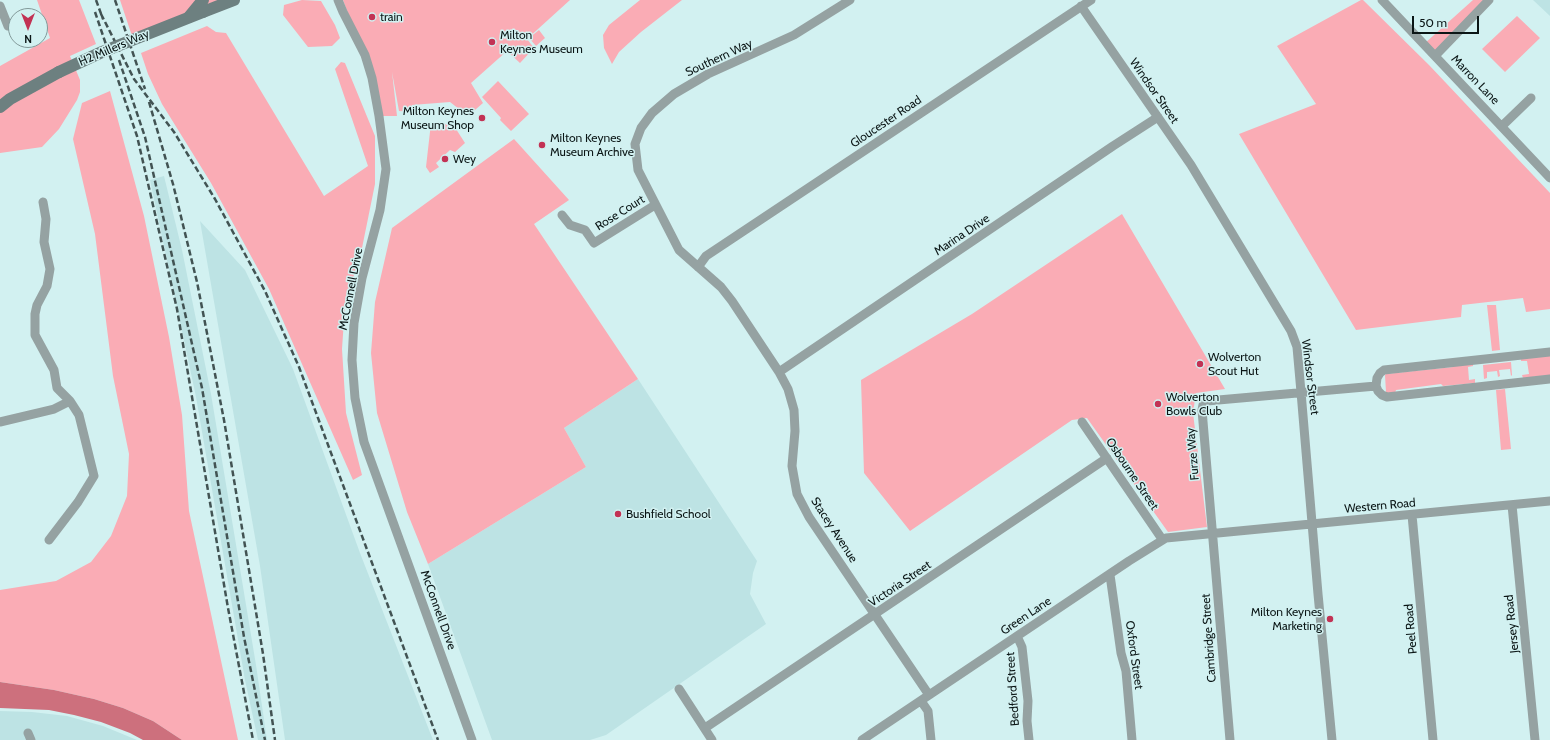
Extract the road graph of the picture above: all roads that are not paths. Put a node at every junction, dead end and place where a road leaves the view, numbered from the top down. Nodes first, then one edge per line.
1 (234, 0) edge
2 (338, 0) edge
3 (343, 0) edge
4 (850, 0) edge
5 (1091, 0) edge
6 (1382, 0) edge
7 (1489, 0) edge
8 (219, 3) edge
9 (0, 6) edge
10 (203, 6) edge
11 (1081, 6) junction
12 (344, 15) junction
13 (8, 26) dead end
14 (1435, 56) junction
15 (1532, 98) dead end
16 (0, 107) edge
17 (1158, 117) junction
18 (1502, 126) junction
19 (1550, 178) edge
20 (43, 202) dead end
21 (655, 205) junction
22 (562, 215) dead end
23 (698, 267) junction
24 (1550, 352) edge
25 (779, 372) junction
26 (1550, 379) edge
27 (1376, 386) junction
28 (1301, 392) junction
29 (70, 401) junction
30 (0, 422) edge
31 (1082, 422) dead end
32 (1107, 458) junction
33 (1550, 501) edge
34 (1512, 505) junction
35 (1412, 515) junction
36 (1312, 524) junction
37 (1212, 533) junction
38 (1162, 539) junction
39 (49, 540) dead end
40 (1110, 574) junction
41 (875, 615) junction
42 (1017, 636) junction
43 (679, 689) dead end
44 (929, 695) junction
45 (920, 701) junction
46 (704, 728) junction
47 (472, 740) edge
48 (712, 740) edge
49 (862, 740) edge
50 (931, 740) edge
51 (1029, 740) edge
52 (1132, 740) edge
53 (1230, 740) edge
54 (1332, 740) edge
55 (1433, 740) edge
56 (1536, 740) edge

1 - 8 street, H2 Millers Way
2 - 12 street, McConnell Drive
3 - 12 street
4 - 21 street, Southern Way
5 - 11 street, Gloucester Road
6 - 14 street, Marron Lane
7 - 14 street
8 - 10 street, H2 Millers Way
9 - 13 street
10 - 16 street, H2 Millers Way, bridge
11 - 17 street, Windsor Street
11 - 23 street, Gloucester Road
12 - 47 street, McConnell Drive
14 - 18 street, Marron Lane
15 - 18 street
17 - 25 street, Marina Drive
17 - 28 street, Windsor Street
18 - 19 street, Marron Lane
20 - 29 street
21 - 22 street, Rose Court
21 - 23 street, Southern Way
23 - 25 street, Stacey Avenue
24 - 27 street
25 - 41 street, Stacey Avenue
26 - 27 street
27 - 28 street, Furze Way
28 - 36 street, Windsor Street
28 - 37 street, Furze Way
29 - 30 street
29 - 39 street
31 - 32 street, Osbourne Street
32 - 38 street, Osbourne Street
32 - 41 street, Victoria Street
33 - 34 street, Western Road
34 - 35 street, Western Road
34 - 56 street, Jersey Road
35 - 36 street, Western Road
35 - 55 street, Peel Road
36 - 37 street, Western Road
36 - 54 street, Windsor Street
37 - 38 street, Green Lane
37 - 53 street, Cambridge Street
38 - 40 street, Green Lane
40 - 42 street, Green Lane
40 - 52 street, Oxford Street
41 - 44 street, Stacey Avenue
41 - 46 street, Victoria Street
42 - 44 street, Green Lane
42 - 51 street, Bedford Street
43 - 46 street
44 - 45 street, Green Lane
45 - 49 street, Green Lane
45 - 50 street
46 - 48 street

